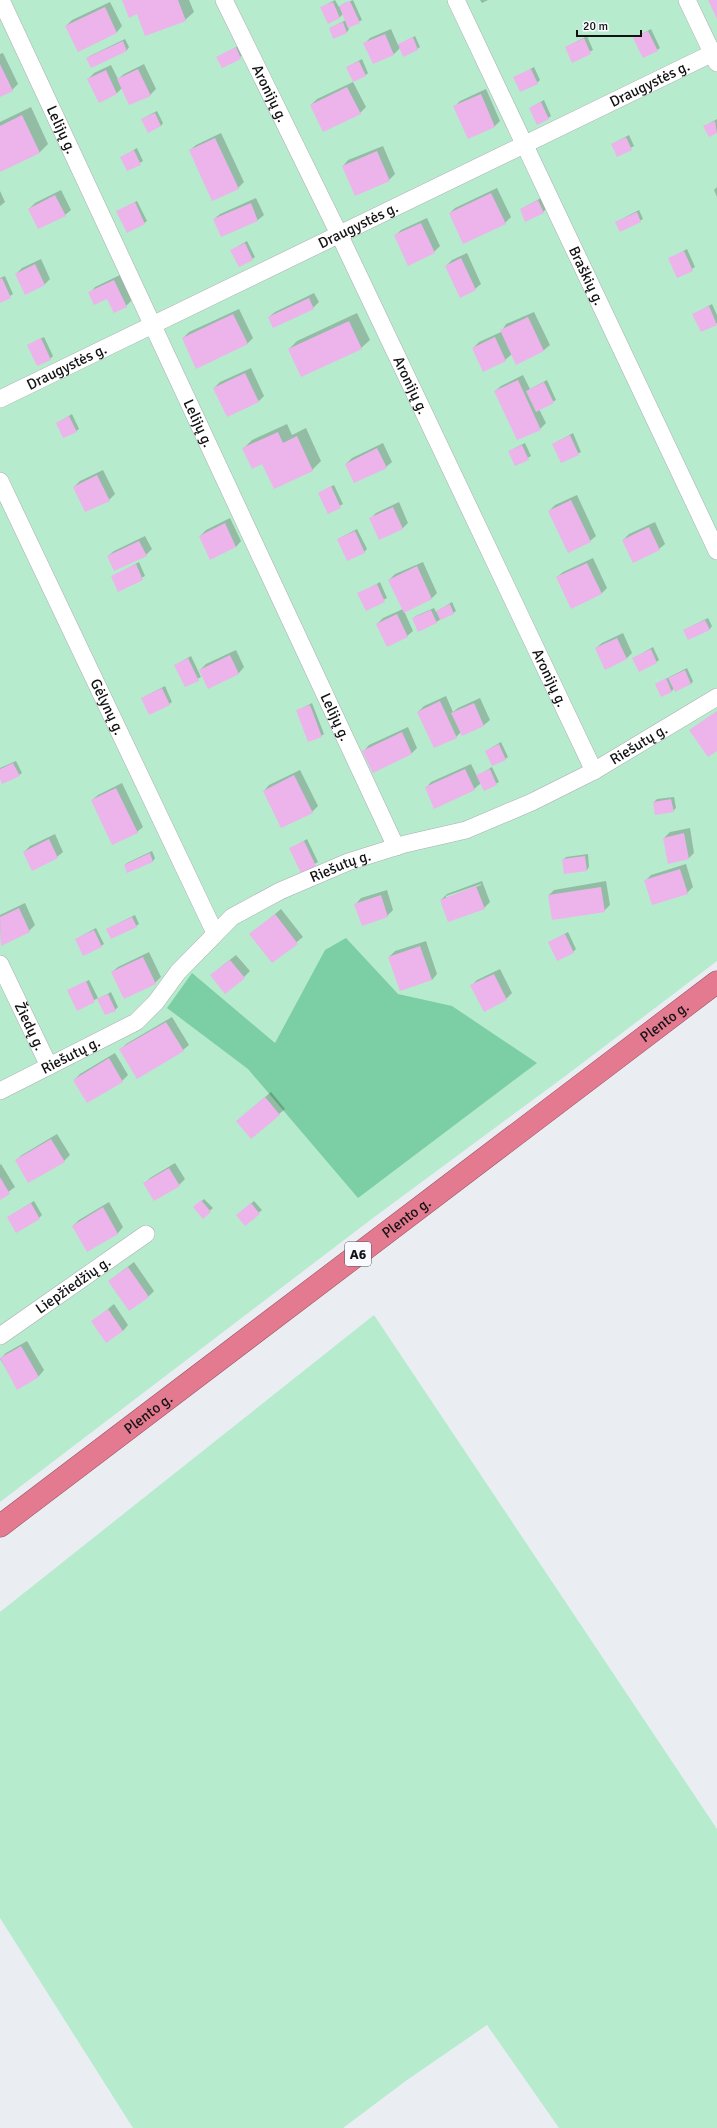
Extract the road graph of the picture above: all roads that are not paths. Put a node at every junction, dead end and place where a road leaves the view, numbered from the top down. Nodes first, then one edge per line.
1 (1, 0) edge
2 (224, 0) edge
3 (456, 0) edge
4 (687, 0) edge
5 (715, 56) edge
6 (526, 144) junction
7 (339, 234) junction
8 (152, 325) junction
9 (0, 399) edge
10 (0, 481) edge
11 (717, 551) edge
12 (717, 697) edge
13 (594, 771) junction
14 (396, 847) junction
15 (215, 933) junction
16 (0, 964) edge
17 (717, 982) edge
18 (49, 1066) junction
19 (0, 1091) edge
20 (146, 1234) dead end
21 (0, 1336) edge
22 (0, 1526) edge

1 - 8 street, Lelijų g.
2 - 7 street, Aronijų g.
3 - 6 street, Braškių g.
4 - 5 street
5 - 6 street, Draugystės g.
6 - 7 street, Draugystės g.
6 - 11 street, Braškių g.
7 - 8 street, Draugystės g.
7 - 13 street, Aronijų g.
8 - 9 street, Draugystės g.
8 - 14 street, Lelijų g.
10 - 15 street, Gėlynų g.
12 - 13 street, Riešutų g.
13 - 14 street, Riešutų g.
14 - 15 street, Riešutų g.
15 - 18 street, Riešutų g.
16 - 18 street, Žiedų g.
17 - 22 highway, Plento g. / A6
18 - 19 street, Riešutų g.
20 - 21 street, Liepžiedžių g.

